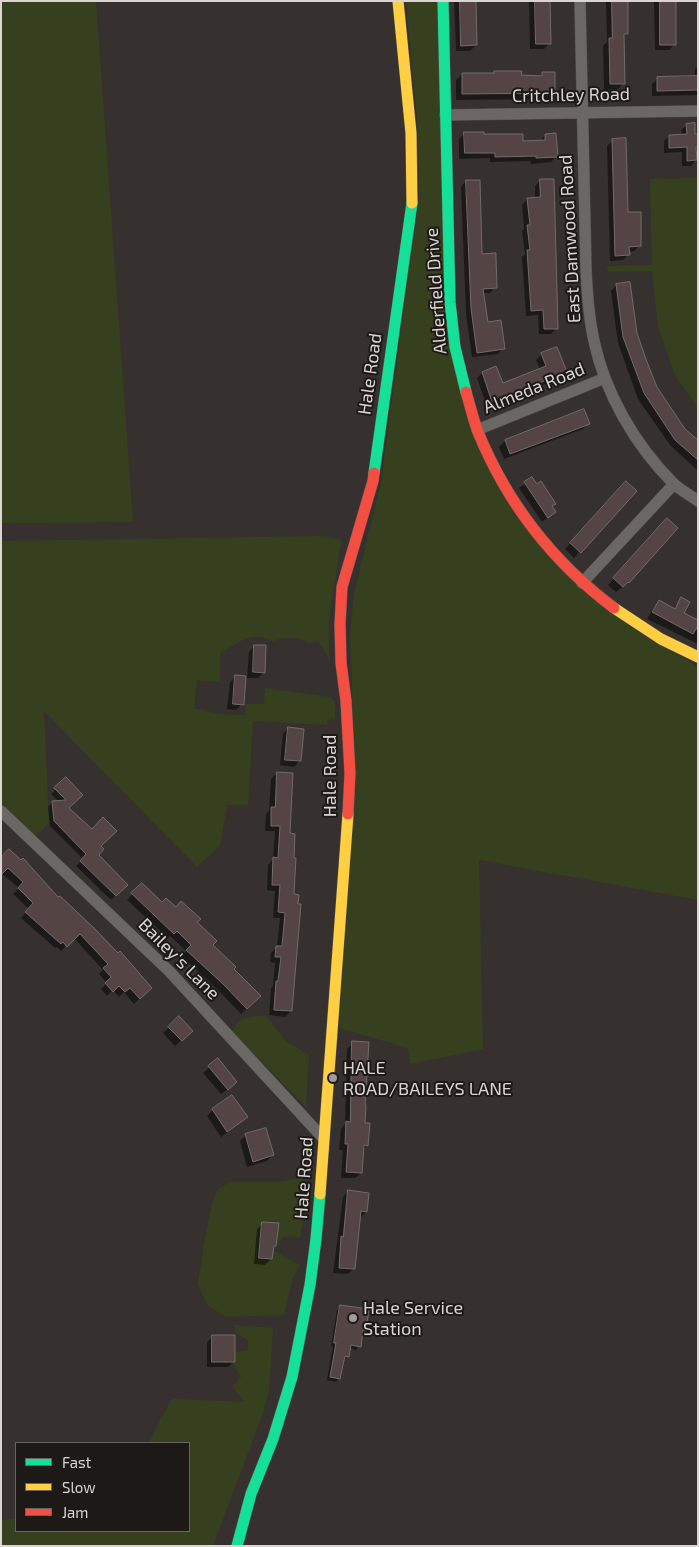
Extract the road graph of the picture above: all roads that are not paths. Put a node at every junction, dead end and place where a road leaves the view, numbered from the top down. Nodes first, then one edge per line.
1 (398, 1) edge
2 (443, 1) edge
3 (580, 1) edge
4 (698, 111) edge
5 (582, 113) junction
6 (445, 115) junction
7 (605, 378) junction
8 (477, 430) junction
9 (674, 484) junction
10 (698, 500) edge
11 (582, 583) junction
12 (698, 657) edge
13 (1, 811) edge
14 (324, 1139) junction
15 (237, 1546) edge

1 - 14 street, Hale Road
2 - 6 street, Alderfield Drive
3 - 5 street, East Damwood Road
4 - 5 street, Critchley Road
5 - 6 street, Critchley Road
5 - 7 street, East Damwood Road
6 - 8 street, Alderfield Drive
7 - 8 street, Almeda Road
7 - 9 street, East Damwood Road
8 - 11 street, Alderfield Drive
9 - 10 street, East Damwood Road
9 - 11 street
11 - 12 street, Alderfield Drive
13 - 14 street, Bailey's Lane
14 - 15 street, Hale Road

